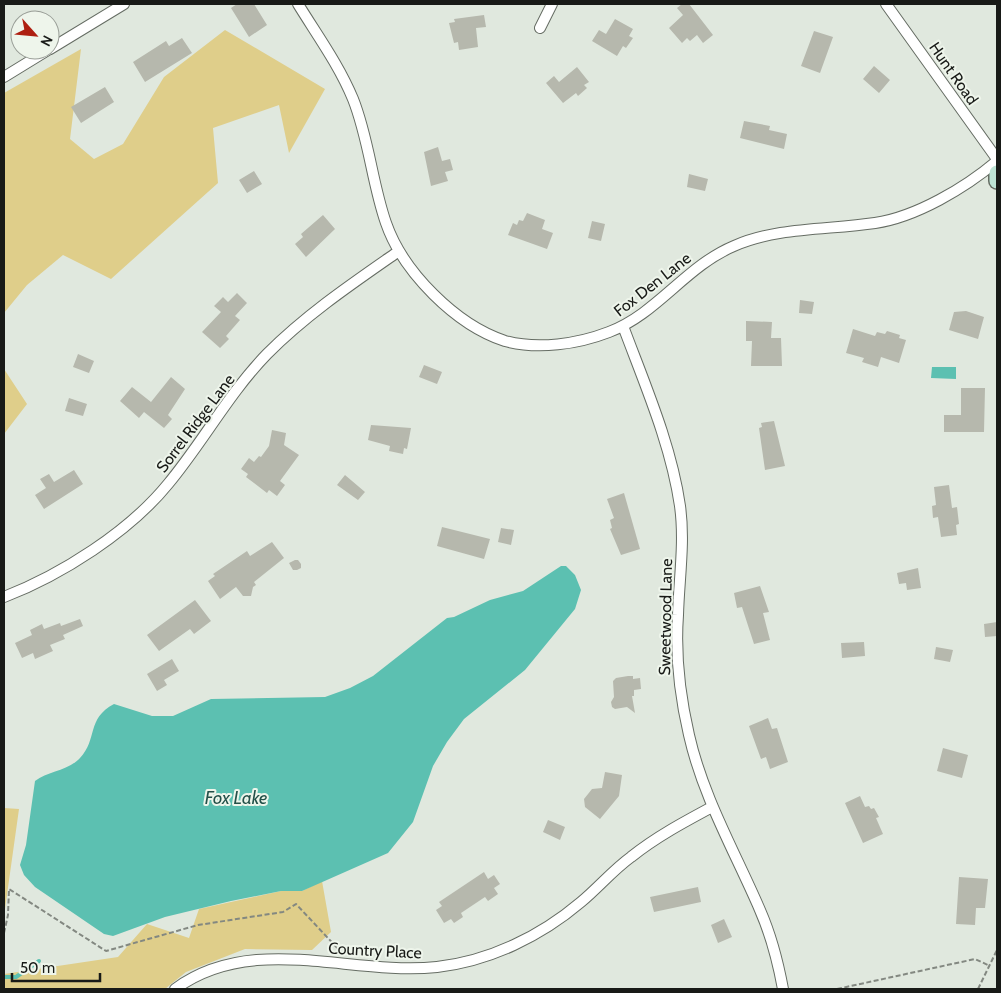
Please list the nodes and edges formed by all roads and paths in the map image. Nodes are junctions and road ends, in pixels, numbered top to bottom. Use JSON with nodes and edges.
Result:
{"nodes":[{"id":1,"x":124,"y":4,"type":"edge"},
{"id":2,"x":298,"y":4,"type":"edge"},
{"id":3,"x":552,"y":4,"type":"edge"},
{"id":4,"x":886,"y":4,"type":"edge"},
{"id":5,"x":540,"y":28,"type":"dead end"},
{"id":6,"x":60,"y":43,"type":"edge"},
{"id":7,"x":32,"y":60,"type":"edge"},
{"id":8,"x":4,"y":77,"type":"edge"},
{"id":9,"x":997,"y":160,"type":"edge"},
{"id":10,"x":997,"y":173,"type":"edge"},
{"id":11,"x":997,"y":182,"type":"edge"},
{"id":12,"x":399,"y":251,"type":"junction"},
{"id":13,"x":623,"y":326,"type":"junction"},
{"id":14,"x":4,"y":597,"type":"edge"},
{"id":15,"x":712,"y":807,"type":"junction"},
{"id":16,"x":4,"y":933,"type":"edge"},
{"id":17,"x":997,"y":950,"type":"edge"},
{"id":18,"x":354,"y":966,"type":"junction"},
{"id":19,"x":990,"y":966,"type":"junction"},
{"id":20,"x":175,"y":989,"type":"edge"},
{"id":21,"x":783,"y":989,"type":"edge"},
{"id":22,"x":836,"y":989,"type":"edge"},
{"id":23,"x":978,"y":989,"type":"edge"}],
"edges":[{"from":1,"to":6,"type":"street"},
{"from":2,"to":12,"type":"street","name":"Fox Den Lane"},
{"from":3,"to":5,"type":"street"},
{"from":4,"to":9,"type":"street","name":"Hunt Road"},
{"from":7,"to":8,"type":"street"},
{"from":9,"to":13,"type":"street","name":"Fox Den Lane"},
{"from":10,"to":11,"type":"main road"},
{"from":12,"to":13,"type":"street","name":"Fox Den Lane"},
{"from":12,"to":14,"type":"street","name":"Sorrel Ridge Lane"},
{"from":13,"to":15,"type":"street","name":"Sweetwood Lane"},
{"from":15,"to":18,"type":"street","name":"Country Place"},
{"from":15,"to":21,"type":"street","name":"Sweetwood Lane"},
{"from":16,"to":18,"type":"path"},
{"from":17,"to":19,"type":"path"},
{"from":18,"to":20,"type":"street","name":"Country Place"},
{"from":19,"to":22,"type":"path"},
{"from":19,"to":23,"type":"path"}]}
